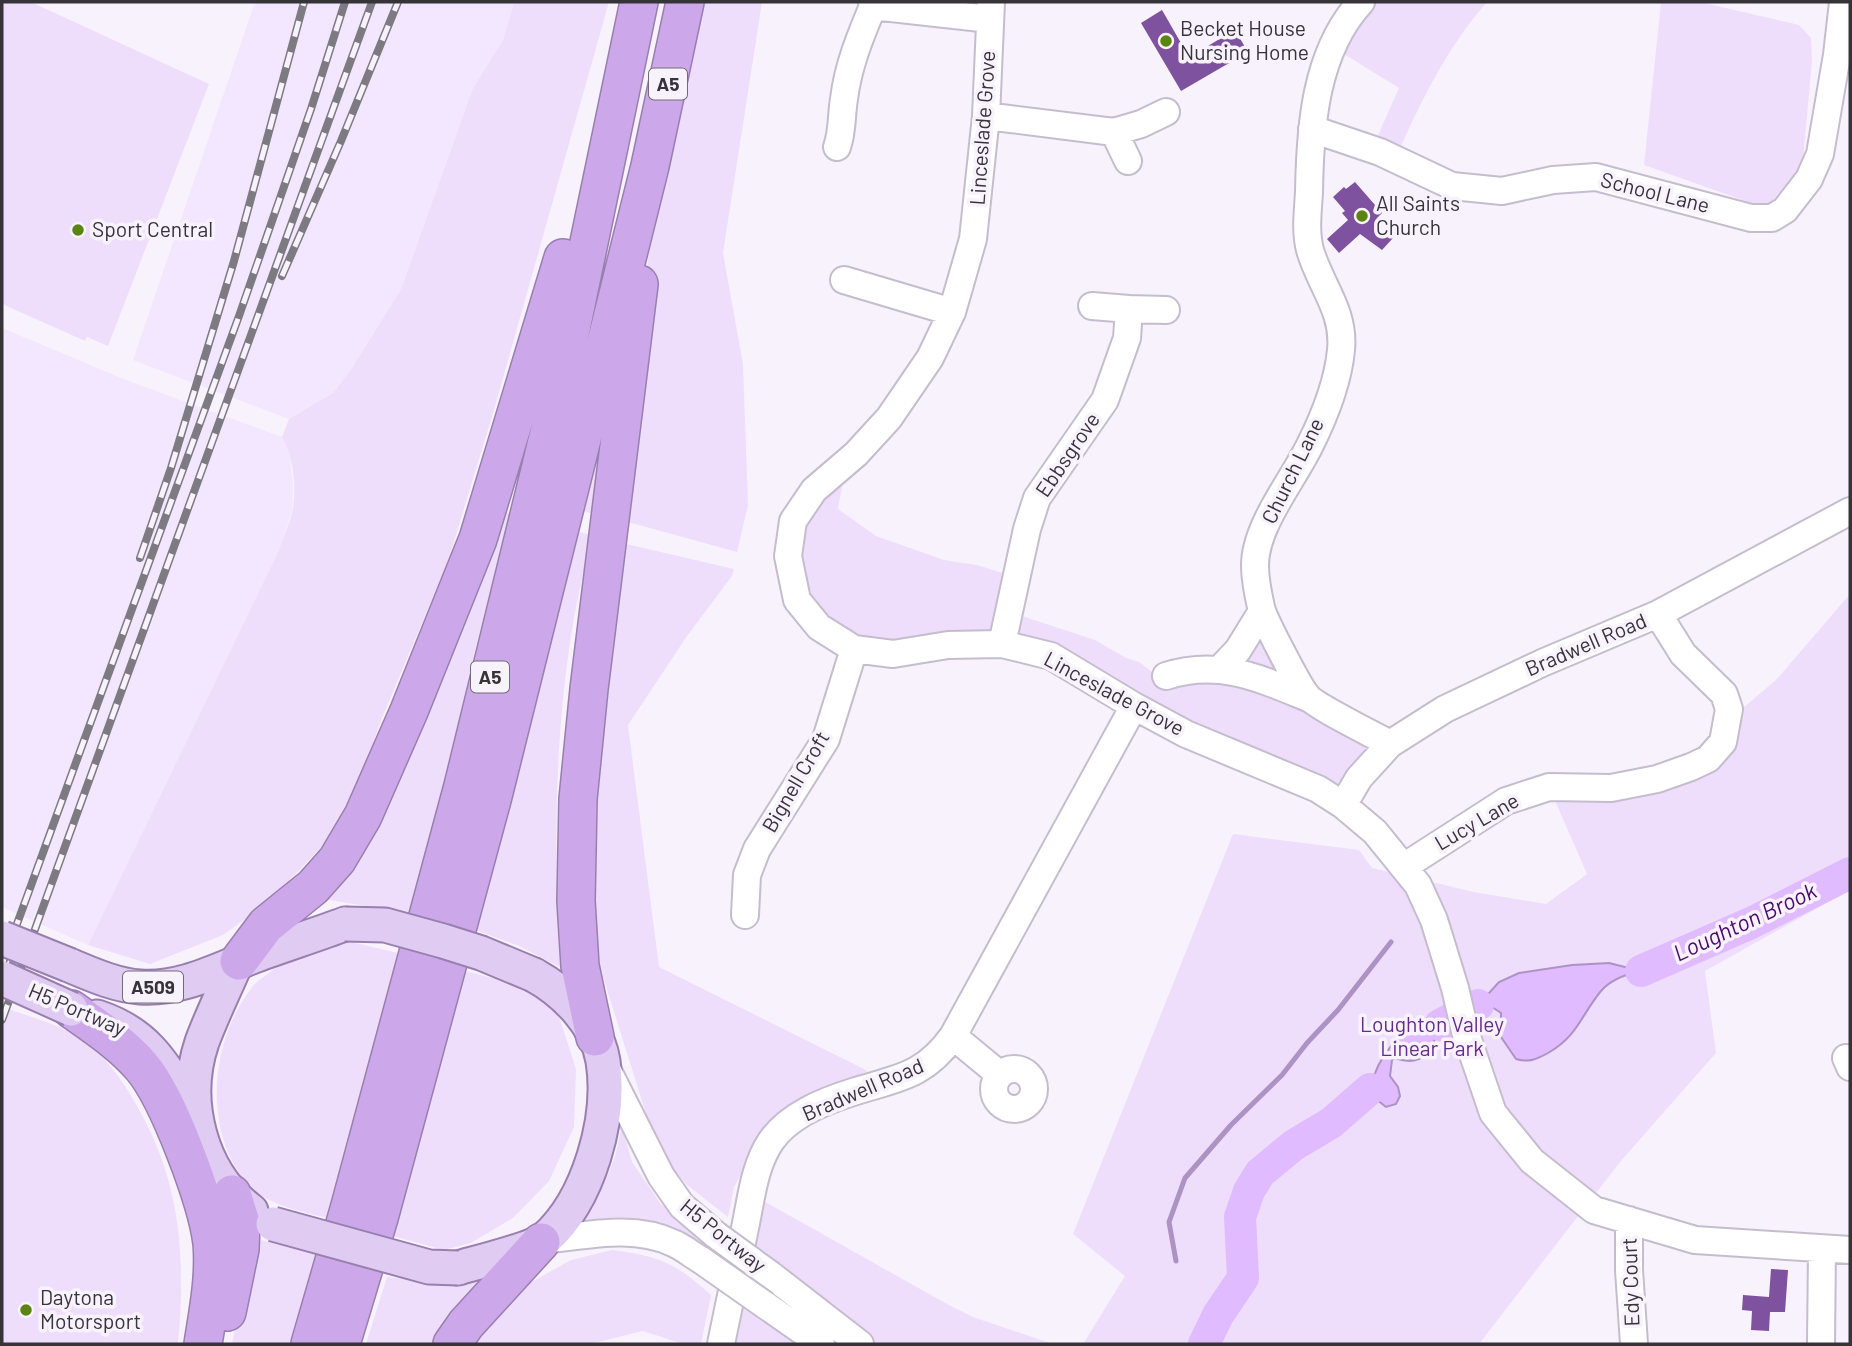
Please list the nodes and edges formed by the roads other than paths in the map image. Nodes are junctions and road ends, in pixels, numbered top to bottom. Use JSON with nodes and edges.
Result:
{"nodes":[{"id":1,"x":637,"y":2,"type":"edge"},
{"id":2,"x":685,"y":2,"type":"edge"},
{"id":3,"x":1362,"y":2,"type":"edge"},
{"id":4,"x":1843,"y":2,"type":"edge"},
{"id":5,"x":873,"y":4,"type":"edge"},
{"id":6,"x":991,"y":10,"type":"edge"},
{"id":7,"x":1166,"y":112,"type":"dead end"},
{"id":8,"x":986,"y":116,"type":"junction"},
{"id":9,"x":1312,"y":129,"type":"junction"},
{"id":10,"x":1114,"y":132,"type":"junction"},
{"id":11,"x":837,"y":147,"type":"dead end"},
{"id":12,"x":1128,"y":161,"type":"dead end"},
{"id":13,"x":650,"y":166,"type":"junction"},
{"id":14,"x":844,"y":280,"type":"dead end"},
{"id":15,"x":1092,"y":306,"type":"dead end"},
{"id":16,"x":1129,"y":309,"type":"junction"},
{"id":17,"x":1166,"y":310,"type":"dead end"},
{"id":18,"x":952,"y":312,"type":"junction"},
{"id":19,"x":1850,"y":511,"type":"edge"},
{"id":20,"x":1262,"y":611,"type":"junction"},
{"id":21,"x":1658,"y":614,"type":"junction"},
{"id":22,"x":1002,"y":644,"type":"junction"},
{"id":23,"x":854,"y":649,"type":"junction"},
{"id":24,"x":1222,"y":668,"type":"junction"},
{"id":25,"x":1166,"y":676,"type":"dead end"},
{"id":26,"x":1308,"y":698,"type":"junction"},
{"id":27,"x":1135,"y":706,"type":"junction"},
{"id":28,"x":1390,"y":744,"type":"junction"},
{"id":29,"x":1343,"y":805,"type":"junction"},
{"id":30,"x":1405,"y":866,"type":"junction"},
{"id":31,"x":745,"y":915,"type":"dead end"},
{"id":32,"x":2,"y":938,"type":"edge"},
{"id":33,"x":238,"y":962,"type":"junction"},
{"id":34,"x":2,"y":978,"type":"edge"},
{"id":35,"x":71,"y":1009,"type":"junction"},
{"id":36,"x":953,"y":1037,"type":"junction"},
{"id":37,"x":599,"y":1049,"type":"junction"},
{"id":38,"x":999,"y":1074,"type":"dead end"},
{"id":39,"x":195,"y":1116,"type":"junction"},
{"id":40,"x":232,"y":1194,"type":"junction"},
{"id":41,"x":1629,"y":1220,"type":"junction"},
{"id":42,"x":542,"y":1241,"type":"junction"},
{"id":43,"x":1822,"y":1249,"type":"junction"},
{"id":44,"x":1850,"y":1250,"type":"edge"},
{"id":45,"x":203,"y":1344,"type":"edge"},
{"id":46,"x":221,"y":1344,"type":"edge"},
{"id":47,"x":310,"y":1344,"type":"edge"},
{"id":48,"x":341,"y":1344,"type":"edge"},
{"id":49,"x":452,"y":1344,"type":"edge"},
{"id":50,"x":721,"y":1344,"type":"edge"},
{"id":51,"x":821,"y":1344,"type":"edge"},
{"id":52,"x":860,"y":1344,"type":"edge"},
{"id":53,"x":1634,"y":1344,"type":"edge"},
{"id":54,"x":1821,"y":1344,"type":"edge"}],
"edges":[{"from":1,"to":33,"type":"highway"},
{"from":1,"to":47,"type":"highway","number":"A5"},
{"from":2,"to":13,"type":"highway","number":"A5"},
{"from":3,"to":9,"type":"street","name":"Church Lane"},
{"from":4,"to":9,"type":"street","name":"School Lane"},
{"from":5,"to":6,"type":"street"},
{"from":5,"to":11,"type":"street"},
{"from":6,"to":8,"type":"street","name":"Linceslade Grove"},
{"from":7,"to":10,"type":"street"},
{"from":8,"to":10,"type":"street"},
{"from":8,"to":18,"type":"street","name":"Linceslade Grove"},
{"from":9,"to":20,"type":"street","name":"Church Lane"},
{"from":10,"to":12,"type":"street"},
{"from":13,"to":37,"type":"highway"},
{"from":13,"to":48,"type":"highway","number":"A5"},
{"from":14,"to":18,"type":"street"},
{"from":15,"to":16,"type":"street"},
{"from":16,"to":17,"type":"street"},
{"from":16,"to":22,"type":"street","name":"Ebbsgrove"},
{"from":18,"to":23,"type":"street","name":"Linceslade Grove"},
{"from":19,"to":21,"type":"street","name":"Bradwell Road"},
{"from":20,"to":24,"type":"street"},
{"from":20,"to":26,"type":"street","name":"Church Lane"},
{"from":21,"to":28,"type":"street","name":"Bradwell Road"},
{"from":21,"to":30,"type":"street","name":"Lucy Lane"},
{"from":22,"to":23,"type":"street","name":"Linceslade Grove"},
{"from":22,"to":27,"type":"street","name":"Linceslade Grove"},
{"from":23,"to":31,"type":"street","name":"Bignell Croft"},
{"from":24,"to":25,"type":"street"},
{"from":24,"to":26,"type":"street"},
{"from":26,"to":28,"type":"street"},
{"from":27,"to":29,"type":"street","name":"Linceslade Grove"},
{"from":27,"to":36,"type":"street","name":"Bradwell Road"},
{"from":28,"to":29,"type":"street","name":"Bradwell Road"},
{"from":29,"to":30,"type":"street","name":"Linceslade Grove"},
{"from":30,"to":41,"type":"street","name":"Linceslade Grove"},
{"from":32,"to":33,"type":"main road","name":"H5 Portway","number":"A509","bridge":true},
{"from":33,"to":37,"type":"main road","name":"H5 Portway","bridge":true},
{"from":33,"to":39,"type":"main road"},
{"from":34,"to":35,"type":"main road","name":"H5 Portway","number":"A509","bridge":true},
{"from":35,"to":39,"type":"main road","name":"H5 Portway","number":"A509"},
{"from":35,"to":45,"type":"highway"},
{"from":36,"to":38,"type":"street"},
{"from":36,"to":50,"type":"street","name":"Bradwell Road"},
{"from":37,"to":42,"type":"main road"},
{"from":37,"to":52,"type":"street","name":"H5 Portway","bridge":true},
{"from":39,"to":40,"type":"main road"},
{"from":40,"to":42,"type":"main road","bridge":true},
{"from":40,"to":46,"type":"highway"},
{"from":41,"to":43,"type":"street","name":"Linceslade Grove"},
{"from":41,"to":53,"type":"street","name":"Edy Court"},
{"from":42,"to":49,"type":"highway"},
{"from":42,"to":51,"type":"street","name":"H5 Portway","bridge":true},
{"from":43,"to":44,"type":"street","name":"Linceslade Grove"},
{"from":43,"to":54,"type":"street"}]}
